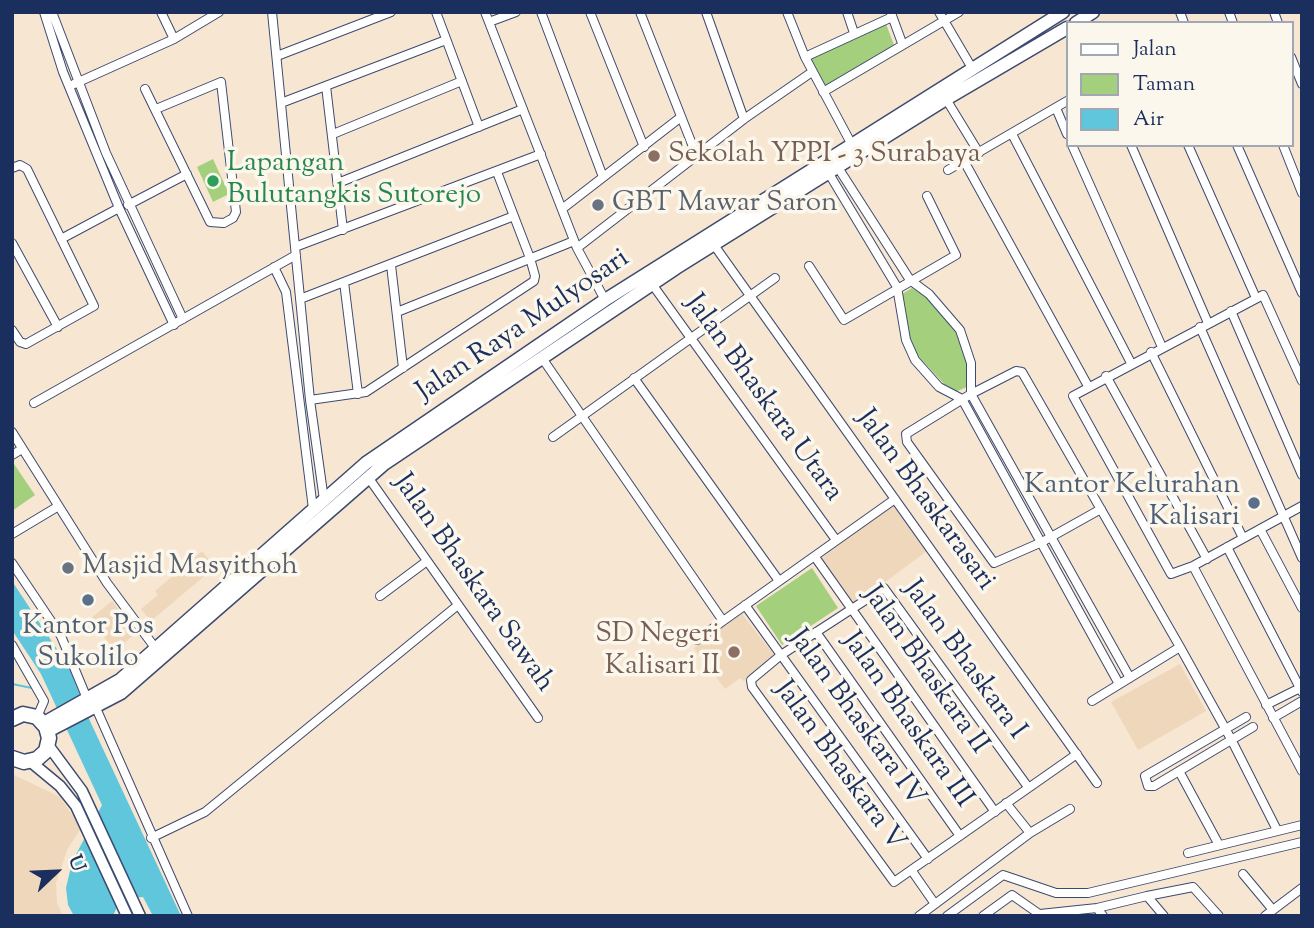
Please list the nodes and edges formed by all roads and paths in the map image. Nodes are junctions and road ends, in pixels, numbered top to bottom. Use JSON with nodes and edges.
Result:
{"nodes":[{"id":1,"x":44,"y":12,"type":"edge"},
{"id":2,"x":52,"y":12,"type":"edge"},
{"id":3,"x":161,"y":12,"type":"edge"},
{"id":4,"x":219,"y":12,"type":"edge"},
{"id":5,"x":272,"y":12,"type":"edge"},
{"id":6,"x":391,"y":12,"type":"edge"},
{"id":7,"x":436,"y":12,"type":"edge"},
{"id":8,"x":485,"y":12,"type":"edge"},
{"id":9,"x":516,"y":12,"type":"edge"},
{"id":10,"x":541,"y":12,"type":"edge"},
{"id":11,"x":590,"y":12,"type":"edge"},
{"id":12,"x":640,"y":12,"type":"edge"},
{"id":13,"x":706,"y":12,"type":"edge"},
{"id":14,"x":787,"y":12,"type":"edge"},
{"id":15,"x":847,"y":12,"type":"edge"},
{"id":16,"x":959,"y":12,"type":"edge"},
{"id":17,"x":1063,"y":12,"type":"edge"},
{"id":18,"x":891,"y":14,"type":"edge"},
{"id":19,"x":941,"y":17,"type":"edge"},
{"id":20,"x":489,"y":22,"type":"junction"},
{"id":21,"x":1066,"y":29,"type":"edge"},
{"id":22,"x":854,"y":33,"type":"junction"},
{"id":23,"x":174,"y":39,"type":"junction"},
{"id":24,"x":446,"y":40,"type":"junction"},
{"id":25,"x":902,"y":44,"type":"junction"},
{"id":26,"x":277,"y":56,"type":"junction"},
{"id":27,"x":805,"y":57,"type":"junction"},
{"id":28,"x":1293,"y":62,"type":"edge"},
{"id":29,"x":972,"y":68,"type":"junction"},
{"id":30,"x":812,"y":72,"type":"junction"},
{"id":31,"x":462,"y":81,"type":"junction"},
{"id":32,"x":961,"y":83,"type":"junction"},
{"id":33,"x":73,"y":84,"type":"junction"},
{"id":34,"x":1302,"y":84,"type":"edge"},
{"id":35,"x":326,"y":86,"type":"junction"},
{"id":36,"x":145,"y":89,"type":"dead end"},
{"id":37,"x":823,"y":92,"type":"junction"},
{"id":38,"x":946,"y":99,"type":"junction"},
{"id":39,"x":1066,"y":102,"type":"edge"},
{"id":40,"x":281,"y":103,"type":"junction"},
{"id":41,"x":1056,"y":108,"type":"junction"},
{"id":42,"x":523,"y":109,"type":"junction"},
{"id":43,"x":156,"y":110,"type":"junction"},
{"id":44,"x":681,"y":117,"type":"junction"},
{"id":45,"x":744,"y":119,"type":"junction"},
{"id":46,"x":480,"y":127,"type":"junction"},
{"id":47,"x":1066,"y":132,"type":"edge"},
{"id":48,"x":333,"y":134,"type":"junction"},
{"id":49,"x":1012,"y":134,"type":"junction"},
{"id":50,"x":852,"y":145,"type":"junction"},
{"id":51,"x":644,"y":146,"type":"junction"},
{"id":52,"x":1073,"y":147,"type":"edge"},
{"id":53,"x":1132,"y":147,"type":"edge"},
{"id":54,"x":1189,"y":147,"type":"edge"},
{"id":55,"x":1238,"y":147,"type":"edge"},
{"id":56,"x":1284,"y":147,"type":"edge"},
{"id":57,"x":979,"y":153,"type":"junction"},
{"id":58,"x":541,"y":154,"type":"junction"},
{"id":59,"x":697,"y":157,"type":"junction"},
{"id":60,"x":964,"y":162,"type":"junction"},
{"id":61,"x":16,"y":167,"type":"edge"},
{"id":62,"x":832,"y":169,"type":"junction"},
{"id":63,"x":948,"y":170,"type":"dead end"},
{"id":64,"x":497,"y":172,"type":"junction"},
{"id":65,"x":187,"y":174,"type":"junction"},
{"id":66,"x":603,"y":177,"type":"junction"},
{"id":67,"x":338,"y":183,"type":"junction"},
{"id":68,"x":1302,"y":193,"type":"edge"},
{"id":69,"x":927,"y":196,"type":"dead end"},
{"id":70,"x":128,"y":205,"type":"junction"},
{"id":71,"x":119,"y":208,"type":"junction"},
{"id":72,"x":562,"y":209,"type":"junction"},
{"id":73,"x":514,"y":216,"type":"junction"},
{"id":74,"x":343,"y":230,"type":"junction"},
{"id":75,"x":882,"y":236,"type":"junction"},
{"id":76,"x":61,"y":239,"type":"junction"},
{"id":77,"x":872,"y":242,"type":"junction"},
{"id":78,"x":12,"y":243,"type":"edge"},
{"id":79,"x":575,"y":245,"type":"junction"},
{"id":80,"x":714,"y":245,"type":"junction"},
{"id":81,"x":296,"y":251,"type":"junction"},
{"id":82,"x":530,"y":258,"type":"junction"},
{"id":83,"x":673,"y":264,"type":"junction"},
{"id":84,"x":391,"y":265,"type":"junction"},
{"id":85,"x":809,"y":266,"type":"dead end"},
{"id":86,"x":274,"y":267,"type":"junction"},
{"id":87,"x":775,"y":278,"type":"dead end"},
{"id":88,"x":910,"y":281,"type":"junction"},
{"id":89,"x":344,"y":282,"type":"junction"},
{"id":90,"x":652,"y":284,"type":"junction"},
{"id":91,"x":897,"y":287,"type":"junction"},
{"id":92,"x":1302,"y":293,"type":"edge"},
{"id":93,"x":750,"y":296,"type":"junction"},
{"id":94,"x":1256,"y":298,"type":"junction"},
{"id":95,"x":300,"y":299,"type":"junction"},
{"id":96,"x":605,"y":300,"type":"junction"},
{"id":97,"x":1231,"y":311,"type":"junction"},
{"id":98,"x":397,"y":312,"type":"junction"},
{"id":99,"x":183,"y":319,"type":"junction"},
{"id":100,"x":174,"y":325,"type":"junction"},
{"id":101,"x":1204,"y":325,"type":"junction"},
{"id":102,"x":58,"y":327,"type":"junction"},
{"id":103,"x":12,"y":330,"type":"edge"},
{"id":104,"x":690,"y":339,"type":"junction"},
{"id":105,"x":1162,"y":347,"type":"junction"},
{"id":106,"x":1151,"y":352,"type":"junction"},
{"id":107,"x":542,"y":358,"type":"junction"},
{"id":108,"x":1131,"y":363,"type":"junction"},
{"id":109,"x":404,"y":368,"type":"junction"},
{"id":110,"x":507,"y":374,"type":"junction"},
{"id":111,"x":1106,"y":376,"type":"junction"},
{"id":112,"x":634,"y":379,"type":"junction"},
{"id":113,"x":1302,"y":381,"type":"edge"},
{"id":114,"x":492,"y":384,"type":"junction"},
{"id":115,"x":1088,"y":386,"type":"junction"},
{"id":116,"x":358,"y":394,"type":"junction"},
{"id":117,"x":971,"y":394,"type":"junction"},
{"id":118,"x":962,"y":399,"type":"junction"},
{"id":119,"x":310,"y":400,"type":"junction"},
{"id":120,"x":34,"y":402,"type":"dead end"},
{"id":121,"x":580,"y":417,"type":"junction"},
{"id":122,"x":12,"y":432,"type":"edge"},
{"id":123,"x":552,"y":437,"type":"dead end"},
{"id":124,"x":22,"y":449,"type":"junction"},
{"id":125,"x":12,"y":455,"type":"edge"},
{"id":126,"x":1302,"y":475,"type":"edge"},
{"id":127,"x":368,"y":477,"type":"junction"},
{"id":128,"x":324,"y":499,"type":"junction"},
{"id":129,"x":895,"y":499,"type":"junction"},
{"id":130,"x":57,"y":506,"type":"junction"},
{"id":131,"x":1302,"y":506,"type":"edge"},
{"id":132,"x":313,"y":509,"type":"junction"},
{"id":133,"x":1101,"y":509,"type":"junction"},
{"id":134,"x":1284,"y":516,"type":"junction"},
{"id":135,"x":1260,"y":529,"type":"junction"},
{"id":136,"x":12,"y":534,"type":"edge"},
{"id":137,"x":1052,"y":536,"type":"junction"},
{"id":138,"x":1243,"y":538,"type":"junction"},
{"id":139,"x":836,"y":540,"type":"junction"},
{"id":140,"x":1042,"y":542,"type":"junction"},
{"id":141,"x":1227,"y":547,"type":"junction"},
{"id":142,"x":275,"y":548,"type":"junction"},
{"id":143,"x":815,"y":557,"type":"junction"},
{"id":144,"x":1302,"y":558,"type":"edge"},
{"id":145,"x":1207,"y":559,"type":"junction"},
{"id":146,"x":427,"y":561,"type":"junction"},
{"id":147,"x":12,"y":563,"type":"edge"},
{"id":148,"x":1194,"y":566,"type":"junction"},
{"id":149,"x":779,"y":581,"type":"junction"},
{"id":150,"x":380,"y":596,"type":"dead end"},
{"id":151,"x":458,"y":605,"type":"junction"},
{"id":152,"x":745,"y":605,"type":"junction"},
{"id":153,"x":852,"y":608,"type":"junction"},
{"id":154,"x":1302,"y":608,"type":"edge"},
{"id":155,"x":723,"y":621,"type":"junction"},
{"id":156,"x":816,"y":632,"type":"junction"},
{"id":157,"x":697,"y":640,"type":"dead end"},
{"id":158,"x":12,"y":645,"type":"edge"},
{"id":159,"x":1180,"y":647,"type":"junction"},
{"id":160,"x":156,"y":649,"type":"junction"},
{"id":161,"x":781,"y":655,"type":"junction"},
{"id":162,"x":1130,"y":678,"type":"junction"},
{"id":163,"x":752,"y":679,"type":"joint"},
{"id":164,"x":1119,"y":684,"type":"junction"},
{"id":165,"x":1301,"y":689,"type":"edge"},
{"id":166,"x":1091,"y":701,"type":"dead end"},
{"id":167,"x":1302,"y":701,"type":"edge"},
{"id":168,"x":1266,"y":705,"type":"junction"},
{"id":169,"x":90,"y":706,"type":"junction"},
{"id":170,"x":1246,"y":717,"type":"dead end"},
{"id":171,"x":538,"y":718,"type":"dead end"},
{"id":172,"x":1273,"y":718,"type":"junction"},
{"id":173,"x":38,"y":722,"type":"edge"},
{"id":174,"x":1253,"y":727,"type":"dead end"},
{"id":175,"x":1224,"y":728,"type":"junction"},
{"id":176,"x":1231,"y":739,"type":"junction"},
{"id":177,"x":1077,"y":754,"type":"junction"},
{"id":178,"x":12,"y":758,"type":"edge"},
{"id":179,"x":31,"y":762,"type":"junction"},
{"id":180,"x":1300,"y":766,"type":"edge"},
{"id":181,"x":1179,"y":771,"type":"junction"},
{"id":182,"x":1097,"y":783,"type":"dead end"},
{"id":183,"x":1028,"y":787,"type":"junction"},
{"id":184,"x":1006,"y":803,"type":"junction"},
{"id":185,"x":1070,"y":809,"type":"dead end"},
{"id":186,"x":995,"y":812,"type":"junction"},
{"id":187,"x":88,"y":817,"type":"junction"},
{"id":188,"x":1301,"y":824,"type":"edge"},
{"id":189,"x":1277,"y":830,"type":"junction"},
{"id":190,"x":1030,"y":834,"type":"junction"},
{"id":191,"x":960,"y":836,"type":"junction"},
{"id":192,"x":151,"y":838,"type":"junction"},
{"id":193,"x":1302,"y":842,"type":"edge"},
{"id":194,"x":1219,"y":845,"type":"junction"},
{"id":195,"x":1188,"y":853,"type":"dead end"},
{"id":196,"x":928,"y":859,"type":"junction"},
{"id":197,"x":912,"y":871,"type":"junction"},
{"id":198,"x":1243,"y":874,"type":"dead end"},
{"id":199,"x":1302,"y":888,"type":"edge"},
{"id":200,"x":1147,"y":896,"type":"junction"},
{"id":201,"x":935,"y":904,"type":"junction"},
{"id":202,"x":127,"y":907,"type":"edge"},
{"id":203,"x":1100,"y":912,"type":"edge"},
{"id":204,"x":1269,"y":913,"type":"edge"},
{"id":205,"x":1041,"y":915,"type":"edge"},
{"id":206,"x":140,"y":916,"type":"edge"},
{"id":207,"x":188,"y":916,"type":"edge"},
{"id":208,"x":919,"y":916,"type":"edge"},
{"id":209,"x":947,"y":916,"type":"edge"},
{"id":210,"x":983,"y":916,"type":"edge"},
{"id":211,"x":1164,"y":916,"type":"edge"},
{"id":212,"x":1219,"y":916,"type":"edge"}],
"edges":[{"from":1,"to":33,"type":"street"},
{"from":2,"to":33,"type":"street"},
{"from":3,"to":23,"type":"street"},
{"from":4,"to":23,"type":"street"},
{"from":5,"to":26,"type":"street"},
{"from":6,"to":26,"type":"street"},
{"from":7,"to":24,"type":"street"},
{"from":8,"to":20,"type":"street"},
{"from":9,"to":20,"type":"street"},
{"from":10,"to":66,"type":"street"},
{"from":11,"to":51,"type":"street"},
{"from":12,"to":44,"type":"street"},
{"from":13,"to":45,"type":"street"},
{"from":14,"to":27,"type":"street"},
{"from":15,"to":22,"type":"street"},
{"from":16,"to":19,"type":"street"},
{"from":17,"to":29,"type":"main road","name":"Jalan Raya Mulyosari"},
{"from":18,"to":22,"type":"street"},
{"from":18,"to":25,"type":"street"},
{"from":19,"to":25,"type":"street"},
{"from":19,"to":29,"type":"street"},
{"from":20,"to":42,"type":"street"},
{"from":21,"to":32,"type":"main road","name":"Jalan Raya Mulyosari"},
{"from":22,"to":27,"type":"street"},
{"from":23,"to":33,"type":"street"},
{"from":24,"to":31,"type":"street"},
{"from":24,"to":35,"type":"street"},
{"from":25,"to":37,"type":"street"},
{"from":26,"to":40,"type":"street"},
{"from":27,"to":30,"type":"street"},
{"from":28,"to":34,"type":"street"},
{"from":29,"to":32,"type":"main road","name":"Jalan Raya Mulyosari"},
{"from":30,"to":37,"type":"street"},
{"from":30,"to":45,"type":"street"},
{"from":31,"to":46,"type":"street"},
{"from":31,"to":48,"type":"street"},
{"from":32,"to":38,"type":"main road","name":"Jalan Raya Mulyosari"},
{"from":32,"to":50,"type":"main road","name":"Jalan Raya Mulyosari"},
{"from":33,"to":70,"type":"street"},
{"from":33,"to":71,"type":"street"},
{"from":35,"to":40,"type":"street"},
{"from":35,"to":48,"type":"street"},
{"from":36,"to":43,"type":"street"},
{"from":37,"to":50,"type":"street"},
{"from":38,"to":57,"type":"street"},
{"from":38,"to":62,"type":"main road","name":"Jalan Raya Mulyosari"},
{"from":39,"to":41,"type":"street"},
{"from":40,"to":81,"type":"street"},
{"from":41,"to":47,"type":"street"},
{"from":41,"to":49,"type":"street"},
{"from":42,"to":46,"type":"street"},
{"from":42,"to":58,"type":"street"},
{"from":43,"to":65,"type":"street"},
{"from":43,"to":65,"type":"street"},
{"from":44,"to":51,"type":"street"},
{"from":44,"to":59,"type":"street"},
{"from":45,"to":59,"type":"street"},
{"from":46,"to":67,"type":"street"},
{"from":48,"to":67,"type":"street"},
{"from":49,"to":57,"type":"street"},
{"from":49,"to":108,"type":"street"},
{"from":50,"to":83,"type":"main road","name":"Jalan Raya Mulyosari"},
{"from":51,"to":66,"type":"street"},
{"from":52,"to":105,"type":"street"},
{"from":53,"to":101,"type":"street"},
{"from":54,"to":94,"type":"street"},
{"from":55,"to":92,"type":"street"},
{"from":56,"to":68,"type":"street"},
{"from":57,"to":60,"type":"street"},
{"from":58,"to":64,"type":"street"},
{"from":58,"to":72,"type":"street"},
{"from":59,"to":79,"type":"street"},
{"from":60,"to":63,"type":"street"},
{"from":60,"to":115,"type":"street"},
{"from":61,"to":76,"type":"street"},
{"from":62,"to":75,"type":"street"},
{"from":62,"to":77,"type":"street"},
{"from":62,"to":80,"type":"main road","name":"Jalan Raya Mulyosari"},
{"from":64,"to":73,"type":"street"},
{"from":64,"to":74,"type":"street"},
{"from":65,"to":70,"type":"street"},
{"from":66,"to":72,"type":"street"},
{"from":67,"to":74,"type":"street"},
{"from":69,"to":88,"type":"street"},
{"from":70,"to":99,"type":"street"},
{"from":71,"to":76,"type":"street"},
{"from":71,"to":100,"type":"street"},
{"from":72,"to":79,"type":"street"},
{"from":73,"to":82,"type":"street"},
{"from":73,"to":84,"type":"street"},
{"from":74,"to":81,"type":"street"},
{"from":75,"to":77,"type":"street"},
{"from":75,"to":88,"type":"street"},
{"from":76,"to":102,"type":"street"},
{"from":77,"to":91,"type":"street"},
{"from":78,"to":102,"type":"street"},
{"from":79,"to":82,"type":"street"},
{"from":79,"to":96,"type":"street"},
{"from":80,"to":83,"type":"main road","name":"Jalan Raya Mulyosari"},
{"from":80,"to":93,"type":"street","name":"Jalan Bhaskarasari"},
{"from":81,"to":86,"type":"street"},
{"from":81,"to":95,"type":"street"},
{"from":82,"to":98,"type":"street"},
{"from":82,"to":109,"type":"street"},
{"from":83,"to":90,"type":"main road","name":"Jalan Raya Mulyosari"},
{"from":83,"to":96,"type":"main road","name":"Jalan Raya Mulyosari"},
{"from":84,"to":89,"type":"street"},
{"from":84,"to":98,"type":"street"},
{"from":85,"to":91,"type":"street"},
{"from":86,"to":99,"type":"street"},
{"from":86,"to":132,"type":"street"},
{"from":87,"to":93,"type":"street"},
{"from":88,"to":91,"type":"street"},
{"from":88,"to":117,"type":"street"},
{"from":89,"to":95,"type":"street"},
{"from":89,"to":116,"type":"street"},
{"from":90,"to":104,"type":"street","name":"Jalan Bhaskara Utara"},
{"from":90,"to":107,"type":"main road","name":"Jalan Raya Mulyosari"},
{"from":91,"to":118,"type":"street"},
{"from":93,"to":104,"type":"street"},
{"from":93,"to":129,"type":"street","name":"Jalan Bhaskarasari"},
{"from":94,"to":97,"type":"street"},
{"from":94,"to":113,"type":"street"},
{"from":95,"to":119,"type":"street"},
{"from":96,"to":110,"type":"main road","name":"Jalan Raya Mulyosari"},
{"from":97,"to":101,"type":"street"},
{"from":97,"to":126,"type":"street"},
{"from":98,"to":109,"type":"street"},
{"from":99,"to":100,"type":"street"},
{"from":100,"to":120,"type":"street"},
{"from":101,"to":105,"type":"street"},
{"from":101,"to":134,"type":"street"},
{"from":102,"to":103,"type":"street"},
{"from":104,"to":112,"type":"street"},
{"from":104,"to":139,"type":"street","name":"Jalan Bhaskara Utara"},
{"from":105,"to":106,"type":"street"},
{"from":106,"to":108,"type":"street"},
{"from":106,"to":138,"type":"street"},
{"from":107,"to":110,"type":"main road","name":"Jalan Raya Mulyosari"},
{"from":107,"to":121,"type":"street"},
{"from":108,"to":111,"type":"street"},
{"from":109,"to":116,"type":"street"},
{"from":110,"to":114,"type":"main road","name":"Jalan Raya Mulyosari"},
{"from":111,"to":115,"type":"street"},
{"from":111,"to":145,"type":"street"},
{"from":112,"to":121,"type":"street"},
{"from":112,"to":149,"type":"street"},
{"from":114,"to":127,"type":"main road","name":"Jalan Raya Mulyosari"},
{"from":114,"to":128,"type":"main road","name":"Jalan Raya Mulyosari"},
{"from":115,"to":148,"type":"street"},
{"from":116,"to":119,"type":"street"},
{"from":117,"to":118,"type":"street"},
{"from":117,"to":133,"type":"street"},
{"from":117,"to":137,"type":"street"},
{"from":118,"to":140,"type":"street"},
{"from":118,"to":140,"type":"street"},
{"from":119,"to":128,"type":"street"},
{"from":121,"to":123,"type":"street"},
{"from":121,"to":155,"type":"street"},
{"from":122,"to":124,"type":"street"},
{"from":124,"to":125,"type":"street"},
{"from":124,"to":130,"type":"street"},
{"from":127,"to":142,"type":"main road","name":"Jalan Raya Mulyosari"},
{"from":127,"to":146,"type":"street","name":"Jalan Bhaskara Sawah"},
{"from":128,"to":132,"type":"main road","name":"Jalan Raya Mulyosari"},
{"from":129,"to":139,"type":"street"},
{"from":129,"to":177,"type":"street","name":"Jalan Bhaskarasari"},
{"from":130,"to":136,"type":"street"},
{"from":130,"to":160,"type":"street"},
{"from":131,"to":134,"type":"street"},
{"from":132,"to":142,"type":"main road","name":"Jalan Raya Mulyosari"},
{"from":133,"to":137,"type":"street"},
{"from":133,"to":159,"type":"street"},
{"from":134,"to":135,"type":"street"},
{"from":134,"to":144,"type":"street"},
{"from":135,"to":138,"type":"street"},
{"from":135,"to":154,"type":"street"},
{"from":137,"to":140,"type":"street"},
{"from":137,"to":162,"type":"street"},
{"from":138,"to":141,"type":"street"},
{"from":139,"to":143,"type":"street"},
{"from":140,"to":164,"type":"street"},
{"from":141,"to":145,"type":"street"},
{"from":141,"to":165,"type":"street"},
{"from":142,"to":160,"type":"main road","name":"Jalan Raya Mulyosari"},
{"from":142,"to":169,"type":"main road","name":"Jalan Raya Mulyosari"},
{"from":143,"to":149,"type":"street"},
{"from":143,"to":153,"type":"street","name":"Jalan Bhaskara II"},
{"from":145,"to":148,"type":"street"},
{"from":146,"to":150,"type":"street"},
{"from":146,"to":151,"type":"street","name":"Jalan Bhaskara Sawah"},
{"from":147,"to":169,"type":"street"},
{"from":148,"to":168,"type":"street"},
{"from":149,"to":152,"type":"street"},
{"from":151,"to":171,"type":"street","name":"Jalan Bhaskara Sawah"},
{"from":151,"to":192,"type":"street"},
{"from":152,"to":155,"type":"street"},
{"from":152,"to":161,"type":"street","name":"Jalan Bhaskara IV"},
{"from":153,"to":156,"type":"street","name":"Jalan Bhaskara I"},
{"from":153,"to":183,"type":"street","name":"Jalan Bhaskara I"},
{"from":153,"to":186,"type":"street","name":"Jalan Bhaskara II"},
{"from":155,"to":157,"type":"street"},
{"from":156,"to":161,"type":"street","name":"Jalan Bhaskara I"},
{"from":156,"to":191,"type":"street","name":"Jalan Bhaskara III"},
{"from":158,"to":173,"type":"street"},
{"from":159,"to":162,"type":"street"},
{"from":159,"to":175,"type":"street"},
{"from":160,"to":169,"type":"main road","name":"Jalan Raya Mulyosari"},
{"from":161,"to":163,"type":"street","name":"Jalan Bhaskara I"},
{"from":161,"to":196,"type":"street","name":"Jalan Bhaskara IV"},
{"from":162,"to":164,"type":"street"},
{"from":163,"to":197,"type":"street","name":"Jalan Bhaskara V"},
{"from":164,"to":166,"type":"street"},
{"from":165,"to":168,"type":"street"},
{"from":167,"to":172,"type":"street"},
{"from":168,"to":172,"type":"street"},
{"from":169,"to":173,"type":"main road","name":"Jalan Raya Mulyosari"},
{"from":169,"to":192,"type":"street"},
{"from":170,"to":175,"type":"street"},
{"from":172,"to":180,"type":"street"},
{"from":173,"to":179,"type":"main road"},
{"from":173,"to":187,"type":"street"},
{"from":174,"to":176,"type":"street"},
{"from":175,"to":176,"type":"street"},
{"from":175,"to":181,"type":"street"},
{"from":176,"to":181,"type":"street"},
{"from":176,"to":189,"type":"street"},
{"from":177,"to":182,"type":"street","name":"Jalan Bhaskarasari"},
{"from":177,"to":183,"type":"street"},
{"from":178,"to":179,"type":"main road"},
{"from":179,"to":187,"type":"street"},
{"from":181,"to":194,"type":"street"},
{"from":183,"to":184,"type":"street"},
{"from":184,"to":186,"type":"street"},
{"from":184,"to":190,"type":"street"},
{"from":185,"to":190,"type":"street"},
{"from":186,"to":191,"type":"street"},
{"from":187,"to":202,"type":"street"},
{"from":188,"to":189,"type":"street"},
{"from":189,"to":194,"type":"street"},
{"from":190,"to":201,"type":"street"},
{"from":191,"to":196,"type":"street"},
{"from":192,"to":207,"type":"street"},
{"from":193,"to":209,"type":"street"},
{"from":194,"to":195,"type":"street"},
{"from":196,"to":197,"type":"street"},
{"from":197,"to":201,"type":"street"},
{"from":198,"to":204,"type":"street"},
{"from":199,"to":204,"type":"street"},
{"from":200,"to":203,"type":"street"},
{"from":200,"to":211,"type":"street"},
{"from":200,"to":212,"type":"street"},
{"from":201,"to":208,"type":"street"},
{"from":202,"to":206,"type":"street"},
{"from":203,"to":205,"type":"street"},
{"from":205,"to":210,"type":"street"}]}
